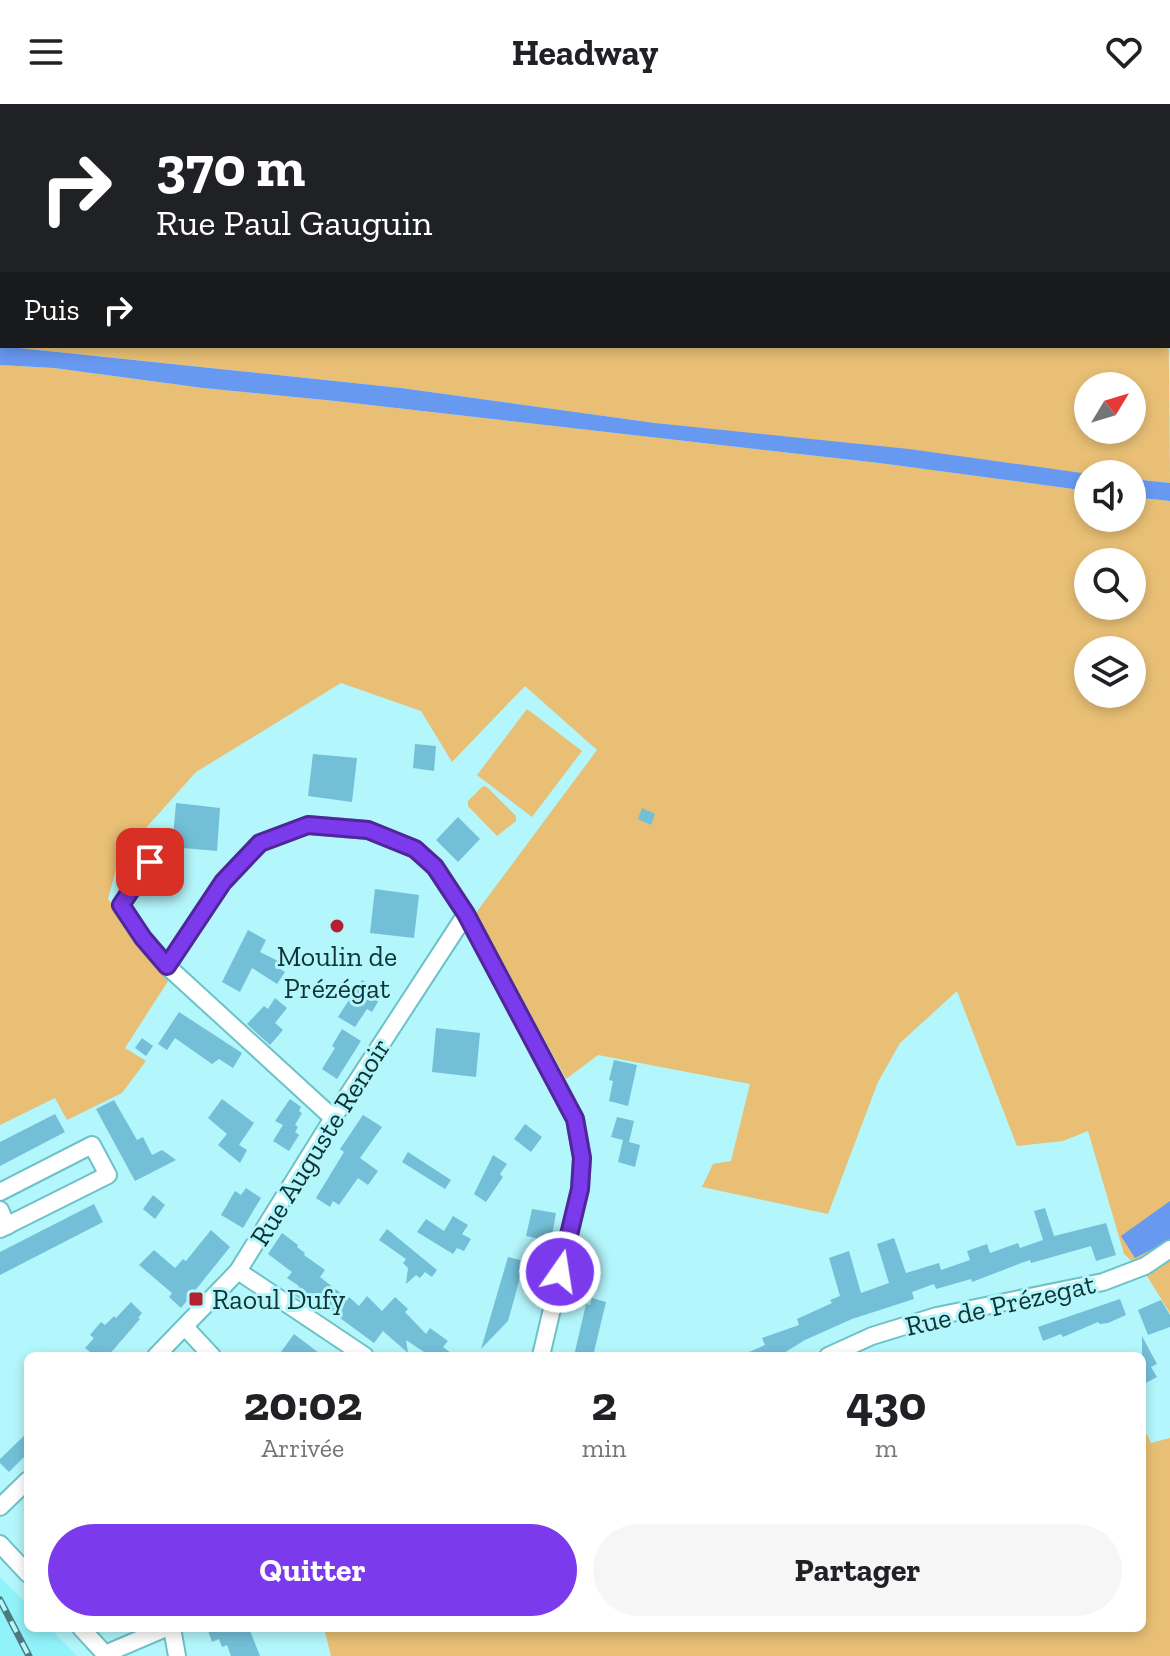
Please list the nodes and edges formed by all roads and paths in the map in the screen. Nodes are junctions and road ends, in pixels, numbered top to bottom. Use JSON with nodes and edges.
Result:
{"nodes":[{"id":1,"x":150,"y":862,"type":"dead end"},
{"id":2,"x":466,"y":914,"type":"junction"},
{"id":3,"x":167,"y":966,"type":"junction"},
{"id":4,"x":333,"y":1118,"type":"junction"},
{"id":5,"x":0,"y":1192,"type":"edge"},
{"id":6,"x":2,"y":1222,"type":"edge"},
{"id":7,"x":1170,"y":1249,"type":"edge"},
{"id":8,"x":238,"y":1271,"type":"junction"},
{"id":9,"x":185,"y":1327,"type":"junction"},
{"id":10,"x":160,"y":1352,"type":"edge"},
{"id":11,"x":208,"y":1352,"type":"edge"},
{"id":12,"x":359,"y":1352,"type":"edge"},
{"id":13,"x":542,"y":1352,"type":"edge"},
{"id":14,"x":837,"y":1352,"type":"edge"},
{"id":15,"x":24,"y":1484,"type":"edge"},
{"id":16,"x":0,"y":1507,"type":"edge"},
{"id":17,"x":0,"y":1544,"type":"edge"},
{"id":18,"x":24,"y":1570,"type":"edge"},
{"id":19,"x":85,"y":1632,"type":"edge"},
{"id":20,"x":159,"y":1632,"type":"edge"},
{"id":21,"x":170,"y":1632,"type":"edge"},
{"id":22,"x":177,"y":1656,"type":"edge"}],
"edges":[{"from":1,"to":3,"type":"street"},
{"from":2,"to":3,"type":"street"},
{"from":2,"to":4,"type":"street","name":"Rue Auguste Renoir"},
{"from":2,"to":13,"type":"street"},
{"from":3,"to":4,"type":"street"},
{"from":4,"to":8,"type":"street","name":"Rue Auguste Renoir"},
{"from":5,"to":6,"type":"street"},
{"from":7,"to":14,"type":"street","name":"Rue de Prézegat"},
{"from":8,"to":9,"type":"street","name":"Rue Auguste Renoir"},
{"from":8,"to":12,"type":"street"},
{"from":9,"to":10,"type":"street","name":"Rue Auguste Renoir"},
{"from":9,"to":11,"type":"street"},
{"from":15,"to":16,"type":"street"},
{"from":17,"to":18,"type":"street"},
{"from":19,"to":20,"type":"street"},
{"from":21,"to":22,"type":"street"}]}
